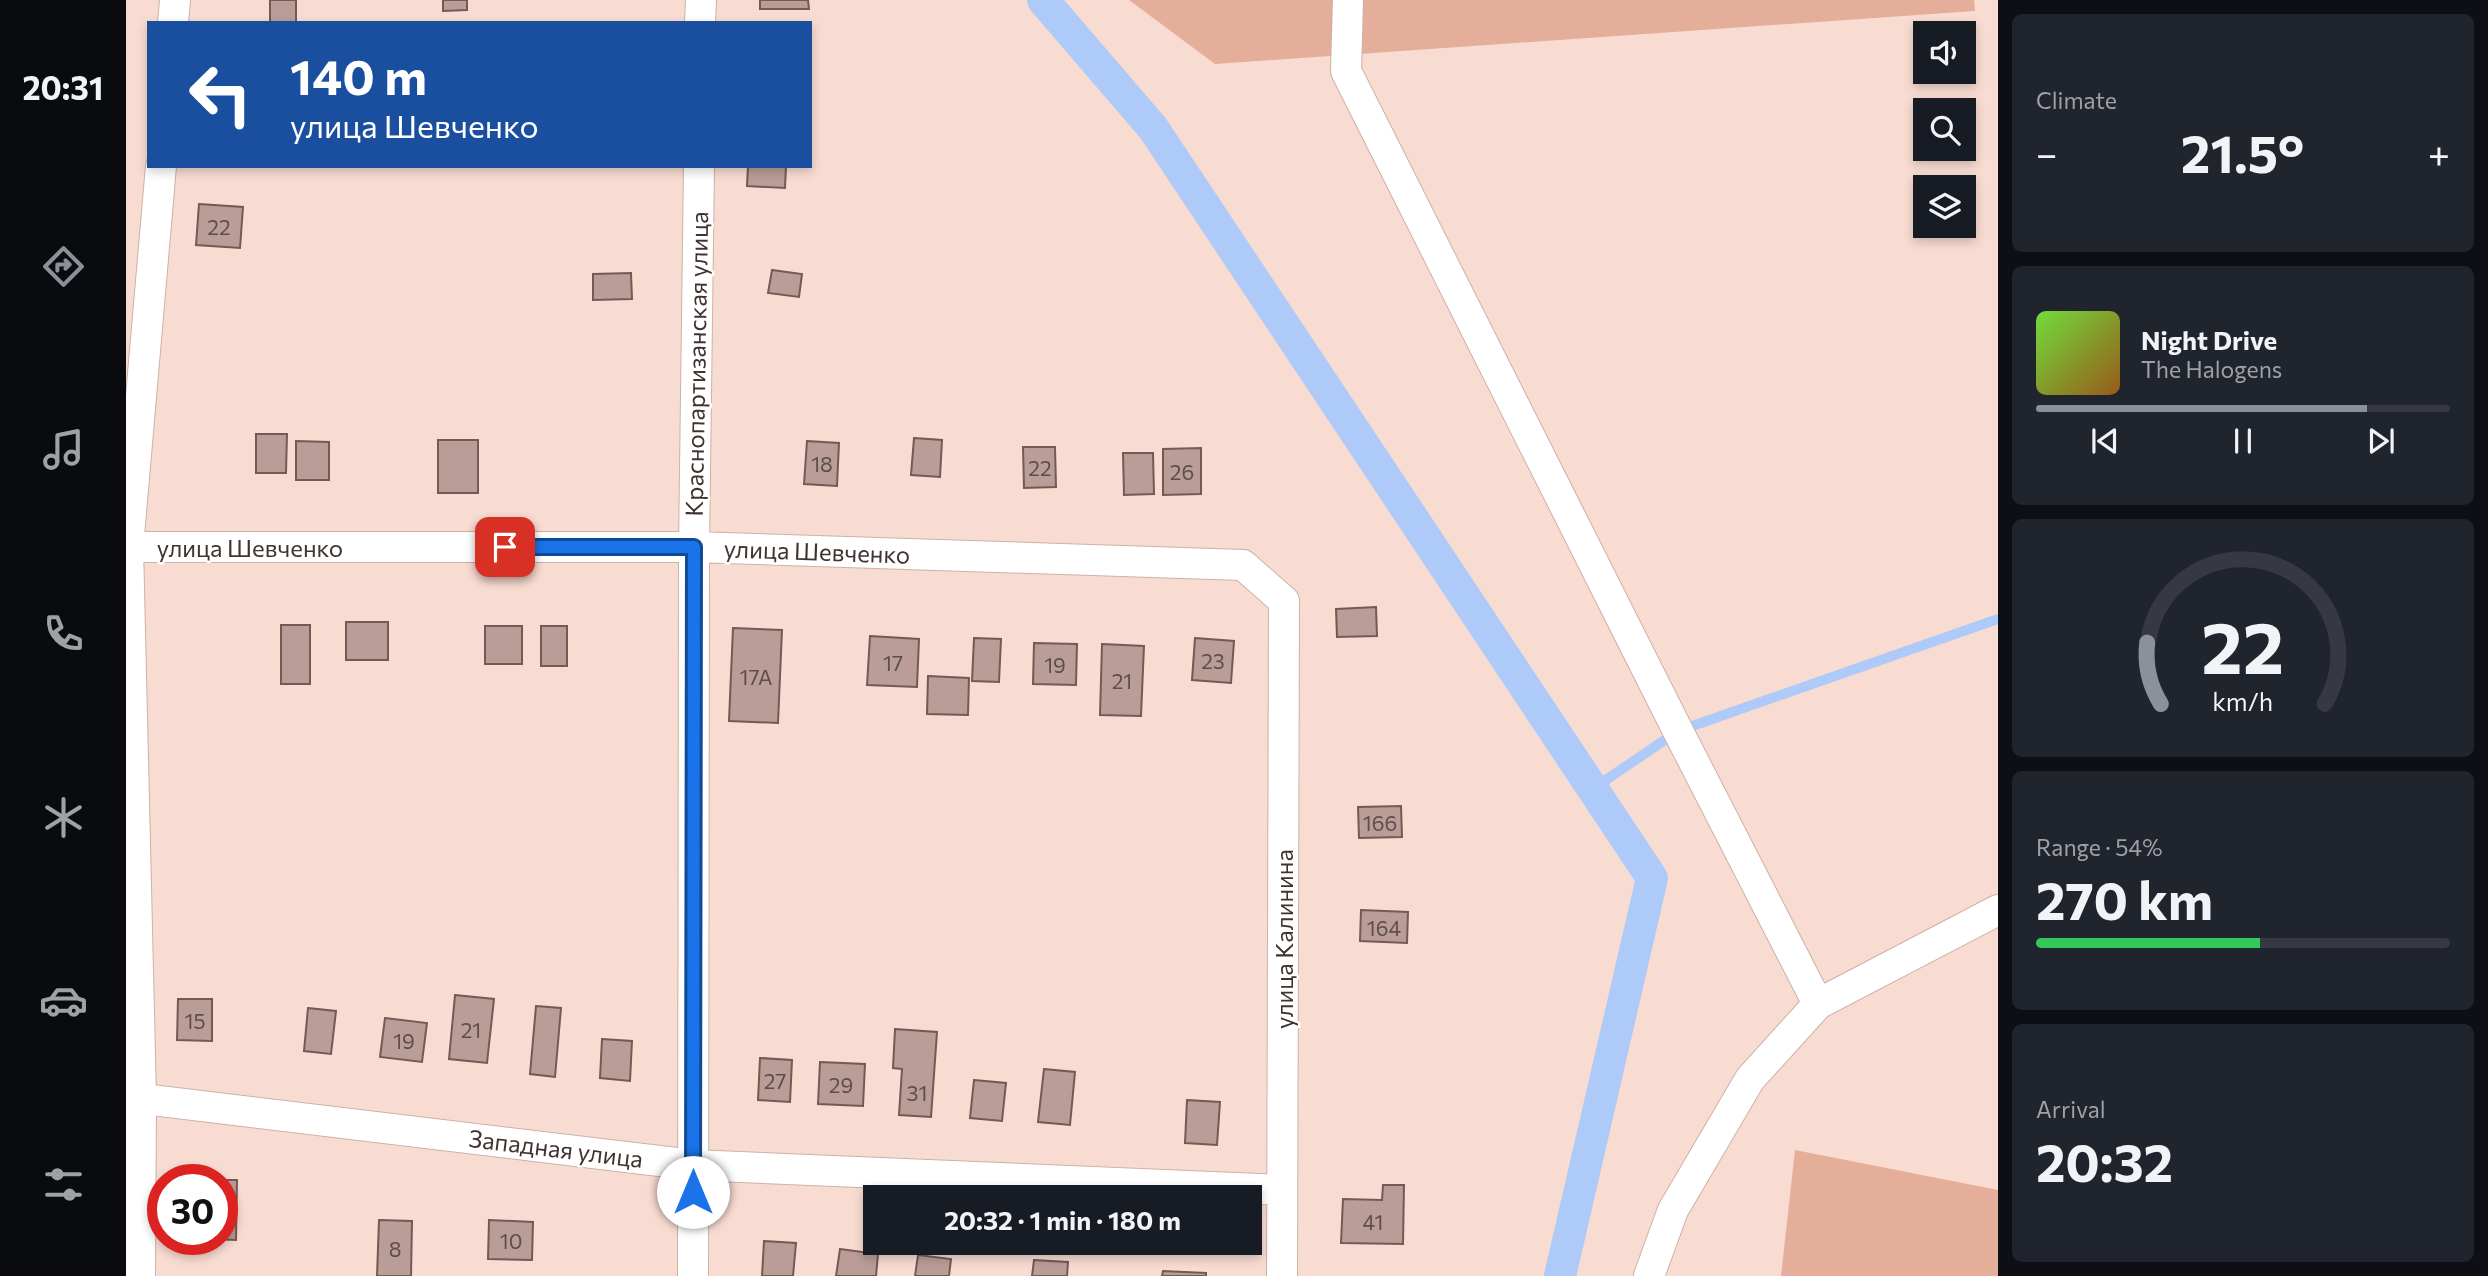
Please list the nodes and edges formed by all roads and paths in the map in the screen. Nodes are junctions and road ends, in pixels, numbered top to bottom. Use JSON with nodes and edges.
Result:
{"nodes":[{"id":1,"x":175,"y":0,"type":"edge"},
{"id":2,"x":701,"y":0,"type":"edge"},
{"id":3,"x":1348,"y":0,"type":"edge"},
{"id":4,"x":173,"y":21,"type":"edge"},
{"id":5,"x":700,"y":21,"type":"edge"},
{"id":6,"x":161,"y":168,"type":"edge"},
{"id":7,"x":699,"y":168,"type":"edge"},
{"id":8,"x":127,"y":547,"type":"edge"},
{"id":9,"x":694,"y":547,"type":"junction"},
{"id":10,"x":1284,"y":601,"type":"joint"},
{"id":11,"x":1998,"y":910,"type":"edge"},
{"id":12,"x":1818,"y":1004,"type":"junction"},
{"id":13,"x":133,"y":1097,"type":"edge"},
{"id":14,"x":693,"y":1165,"type":"junction"},
{"id":15,"x":1282,"y":1190,"type":"junction"},
{"id":16,"x":140,"y":1276,"type":"edge"},
{"id":17,"x":693,"y":1276,"type":"edge"},
{"id":18,"x":1282,"y":1276,"type":"edge"},
{"id":19,"x":1649,"y":1276,"type":"edge"}],
"edges":[{"from":1,"to":4,"type":"street"},
{"from":2,"to":5,"type":"street"},
{"from":3,"to":12,"type":"street"},
{"from":6,"to":8,"type":"street"},
{"from":7,"to":9,"type":"street","name":"Краснопартизанская улица"},
{"from":8,"to":9,"type":"street","name":"улица Шевченко"},
{"from":8,"to":13,"type":"street"},
{"from":9,"to":10,"type":"street","name":"улица Шевченко"},
{"from":9,"to":14,"type":"street","name":"Краснопартизанская улица"},
{"from":10,"to":15,"type":"street","name":"улица Калинина"},
{"from":11,"to":12,"type":"street"},
{"from":12,"to":19,"type":"street"},
{"from":13,"to":14,"type":"street","name":"Западная улица"},
{"from":13,"to":16,"type":"street"},
{"from":14,"to":15,"type":"street","name":"Западная улица"},
{"from":14,"to":17,"type":"street","name":"Краснопартизанская улица"},
{"from":15,"to":18,"type":"street","name":"улица Калинина"}]}
